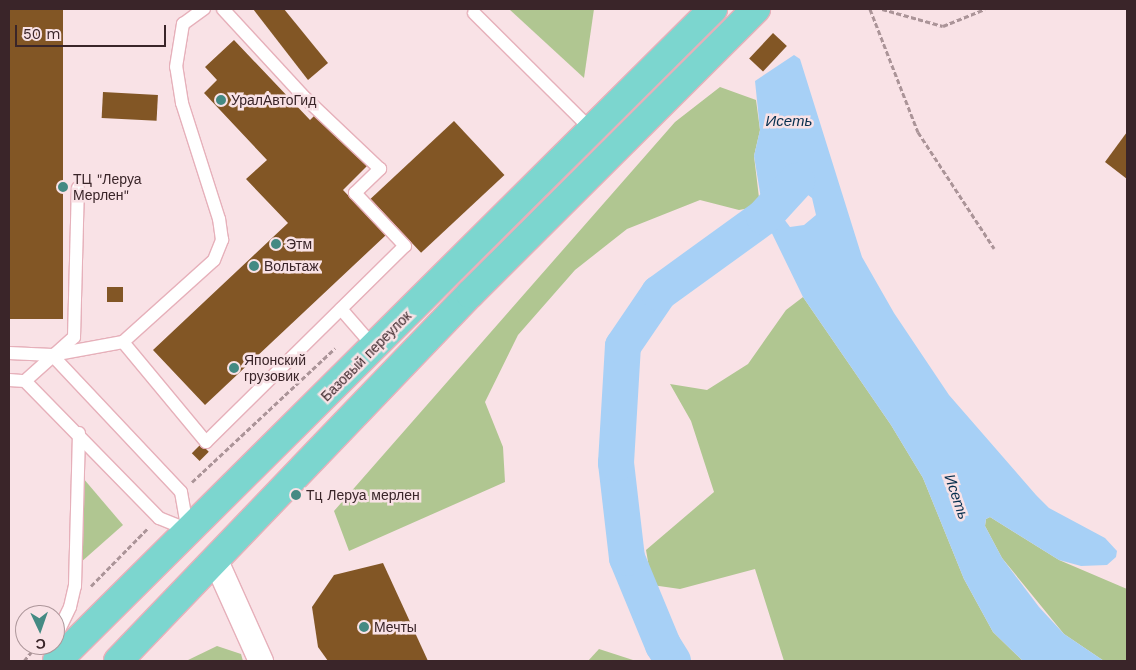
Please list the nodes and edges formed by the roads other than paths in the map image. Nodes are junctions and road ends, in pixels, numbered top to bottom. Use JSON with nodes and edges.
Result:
{"nodes":[{"id":1,"x":204,"y":9,"type":"edge"},
{"id":2,"x":223,"y":9,"type":"edge"},
{"id":3,"x":713,"y":9,"type":"edge"},
{"id":4,"x":756,"y":9,"type":"edge"},
{"id":5,"x":474,"y":13,"type":"dead end"},
{"id":6,"x":592,"y":130,"type":"junction"},
{"id":7,"x":78,"y":188,"type":"dead end"},
{"id":8,"x":341,"y":309,"type":"junction"},
{"id":9,"x":123,"y":342,"type":"junction"},
{"id":10,"x":374,"y":347,"type":"junction"},
{"id":11,"x":9,"y":353,"type":"edge"},
{"id":12,"x":52,"y":355,"type":"junction"},
{"id":13,"x":9,"y":380,"type":"edge"},
{"id":14,"x":25,"y":381,"type":"junction"},
{"id":15,"x":79,"y":433,"type":"junction"},
{"id":16,"x":188,"y":530,"type":"junction"},
{"id":17,"x":216,"y":561,"type":"junction"},
{"id":18,"x":65,"y":617,"type":"edge"},
{"id":19,"x":57,"y":661,"type":"edge"},
{"id":20,"x":118,"y":661,"type":"edge"},
{"id":21,"x":261,"y":661,"type":"edge"}],
"edges":[{"from":1,"to":9,"type":"lane"},
{"from":2,"to":8,"type":"lane"},
{"from":3,"to":6,"type":"main road","name":"Базовый переулок"},
{"from":4,"to":17,"type":"main road"},
{"from":5,"to":6,"type":"lane"},
{"from":6,"to":10,"type":"main road","name":"Базовый переулок"},
{"from":7,"to":12,"type":"lane"},
{"from":8,"to":9,"type":"lane"},
{"from":8,"to":10,"type":"lane"},
{"from":9,"to":12,"type":"lane"},
{"from":10,"to":16,"type":"main road","name":"Базовый переулок"},
{"from":11,"to":12,"type":"lane"},
{"from":12,"to":14,"type":"lane"},
{"from":12,"to":16,"type":"lane"},
{"from":13,"to":14,"type":"lane"},
{"from":14,"to":15,"type":"lane"},
{"from":15,"to":16,"type":"lane"},
{"from":15,"to":18,"type":"lane"},
{"from":16,"to":17,"type":"main road"},
{"from":16,"to":19,"type":"main road","name":"Базовый переулок"},
{"from":17,"to":20,"type":"main road"},
{"from":17,"to":21,"type":"street"}]}
